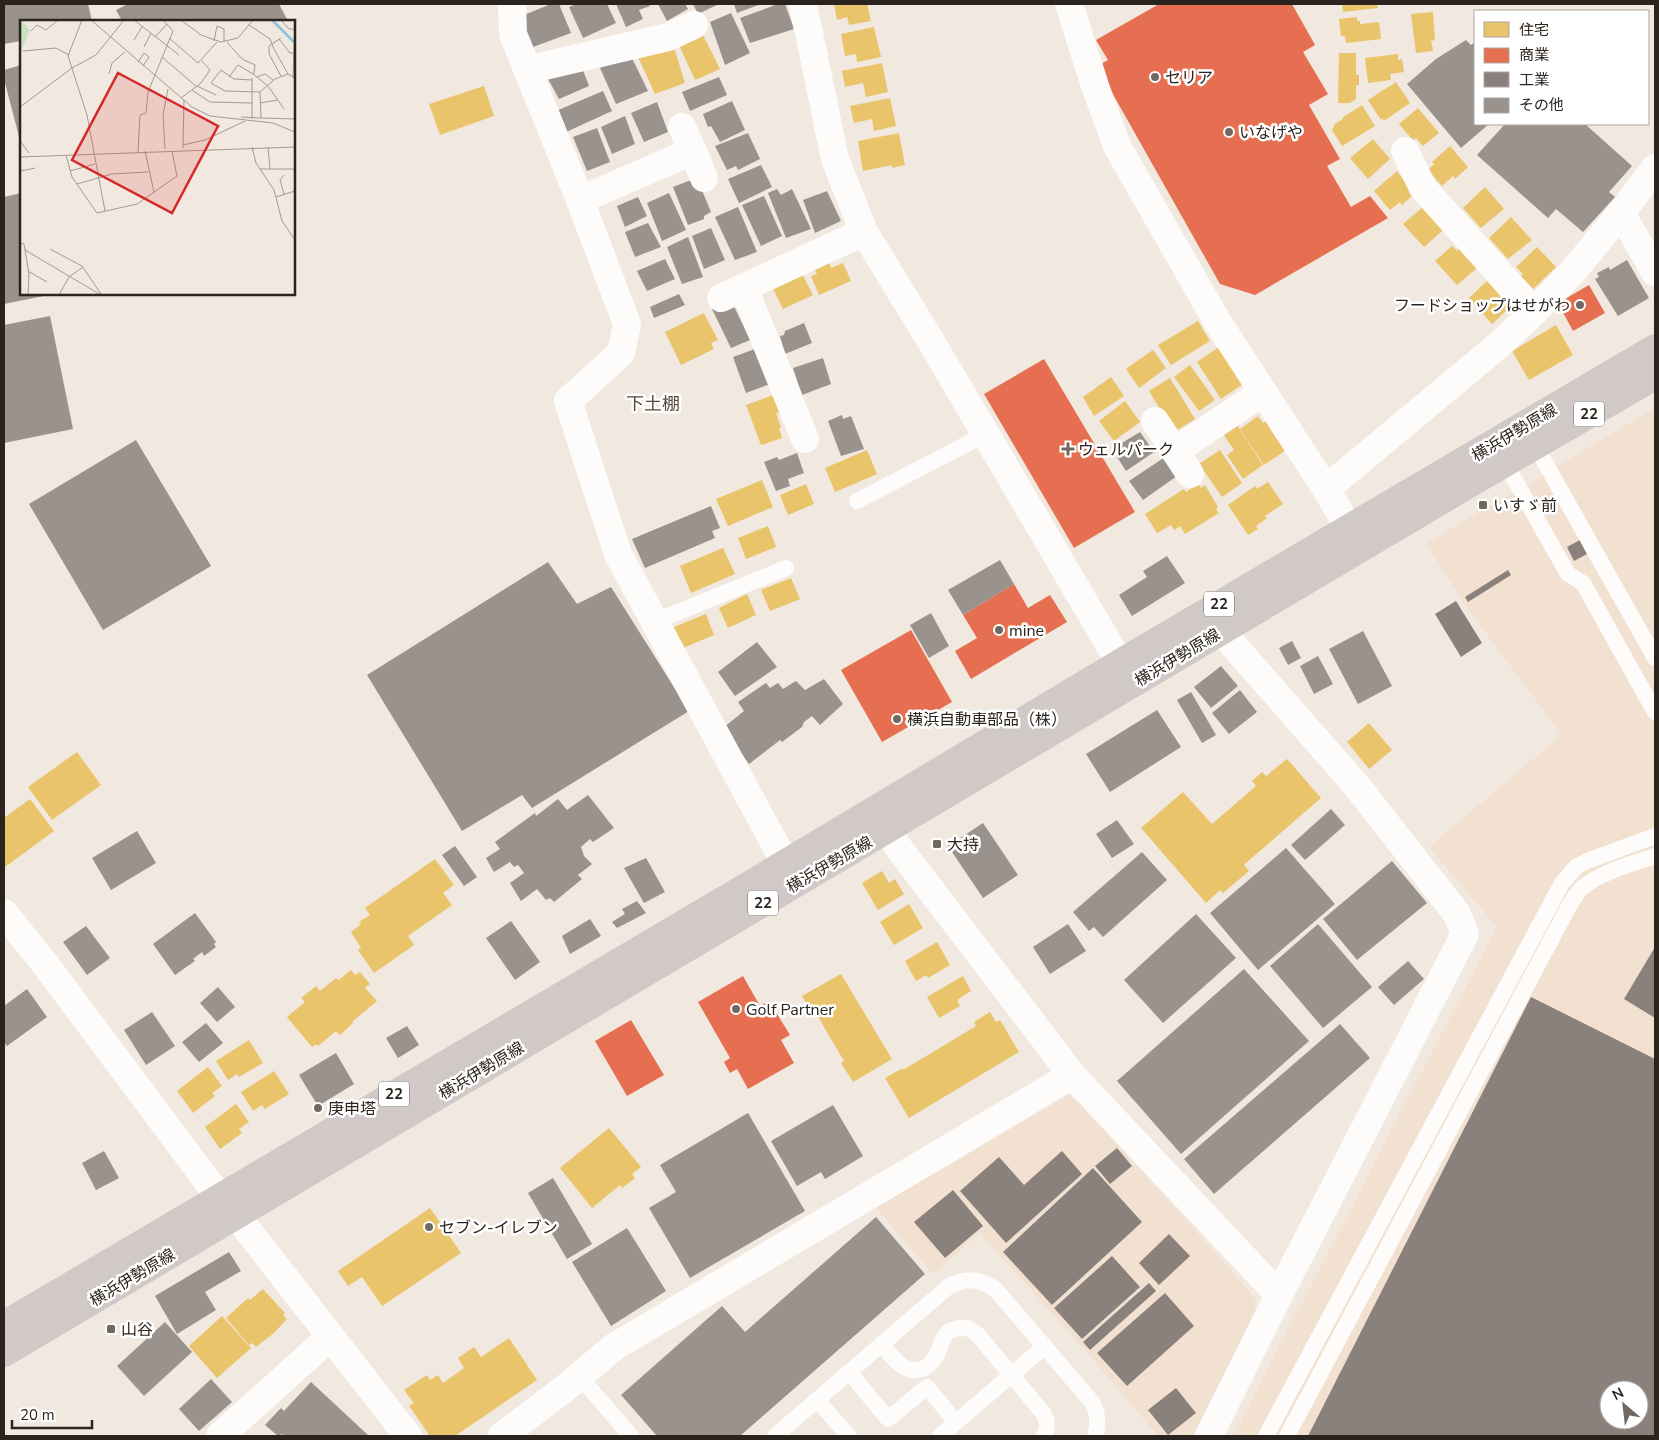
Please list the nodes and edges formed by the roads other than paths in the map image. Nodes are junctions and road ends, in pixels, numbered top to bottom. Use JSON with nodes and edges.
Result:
{"nodes":[{"id":1,"x":512,"y":4,"type":"edge"},
{"id":2,"x":803,"y":4,"type":"edge"},
{"id":3,"x":1069,"y":4,"type":"edge"},
{"id":4,"x":694,"y":25,"type":"dead end"},
{"id":5,"x":527,"y":70,"type":"junction"},
{"id":6,"x":1405,"y":151,"type":"dead end"},
{"id":7,"x":1655,"y":168,"type":"edge"},
{"id":8,"x":704,"y":178,"type":"dead end"},
{"id":9,"x":580,"y":200,"type":"junction"},
{"id":10,"x":1622,"y":213,"type":"junction"},
{"id":11,"x":864,"y":232,"type":"junction"},
{"id":12,"x":1655,"y":272,"type":"edge"},
{"id":13,"x":1534,"y":312,"type":"junction"},
{"id":14,"x":1655,"y":348,"type":"edge"},
{"id":15,"x":1655,"y":376,"type":"edge"},
{"id":16,"x":1262,"y":392,"type":"junction"},
{"id":17,"x":1155,"y":421,"type":"dead end"},
{"id":18,"x":986,"y":434,"type":"junction"},
{"id":19,"x":805,"y":438,"type":"dead end"},
{"id":20,"x":1535,"y":445,"type":"junction"},
{"id":21,"x":1175,"y":451,"type":"junction"},
{"id":22,"x":1505,"y":463,"type":"junction"},
{"id":23,"x":1190,"y":474,"type":"dead end"},
{"id":24,"x":1326,"y":489,"type":"junction"},
{"id":25,"x":857,"y":501,"type":"dead end"},
{"id":26,"x":1349,"y":528,"type":"junction"},
{"id":27,"x":786,"y":568,"type":"dead end"},
{"id":28,"x":654,"y":622,"type":"junction"},
{"id":29,"x":1221,"y":631,"type":"junction"},
{"id":30,"x":1655,"y":658,"type":"edge"},
{"id":31,"x":1120,"y":663,"type":"junction"},
{"id":32,"x":1655,"y":712,"type":"edge"},
{"id":33,"x":887,"y":830,"type":"junction"},
{"id":34,"x":1655,"y":836,"type":"edge"},
{"id":35,"x":1655,"y":856,"type":"edge"},
{"id":36,"x":790,"y":873,"type":"junction"},
{"id":37,"x":4,"y":913,"type":"edge"},
{"id":38,"x":1072,"y":1075,"type":"junction"},
{"id":39,"x":227,"y":1206,"type":"junction"},
{"id":40,"x":1279,"y":1295,"type":"junction"},
{"id":41,"x":4,"y":1325,"type":"edge"},
{"id":42,"x":330,"y":1337,"type":"junction"},
{"id":43,"x":881,"y":1344,"type":"junction"},
{"id":44,"x":1045,"y":1346,"type":"junction"},
{"id":45,"x":4,"y":1353,"type":"edge"},
{"id":46,"x":849,"y":1372,"type":"junction"},
{"id":47,"x":1011,"y":1375,"type":"junction"},
{"id":48,"x":579,"y":1376,"type":"junction"},
{"id":49,"x":817,"y":1400,"type":"junction"},
{"id":50,"x":956,"y":1422,"type":"junction"},
{"id":51,"x":220,"y":1436,"type":"edge"},
{"id":52,"x":408,"y":1436,"type":"edge"},
{"id":53,"x":502,"y":1436,"type":"edge"},
{"id":54,"x":631,"y":1436,"type":"edge"},
{"id":55,"x":775,"y":1436,"type":"edge"},
{"id":56,"x":849,"y":1436,"type":"edge"},
{"id":57,"x":940,"y":1436,"type":"edge"},
{"id":58,"x":1044,"y":1436,"type":"edge"},
{"id":59,"x":1095,"y":1436,"type":"edge"},
{"id":60,"x":1209,"y":1436,"type":"edge"},
{"id":61,"x":1266,"y":1436,"type":"edge"},
{"id":62,"x":1287,"y":1436,"type":"edge"}],
"edges":[{"from":1,"to":5,"type":"street"},
{"from":2,"to":11,"type":"street"},
{"from":3,"to":16,"type":"street"},
{"from":4,"to":5,"type":"street"},
{"from":5,"to":9,"type":"street"},
{"from":6,"to":13,"type":"street"},
{"from":7,"to":10,"type":"street"},
{"from":8,"to":9,"type":"street"},
{"from":9,"to":28,"type":"street"},
{"from":10,"to":12,"type":"street"},
{"from":10,"to":13,"type":"street"},
{"from":11,"to":18,"type":"street"},
{"from":11,"to":19,"type":"street"},
{"from":13,"to":24,"type":"street"},
{"from":14,"to":26,"type":"main road","name":"横浜伊勢原線","number":"22"},
{"from":15,"to":20,"type":"main road","name":"横浜伊勢原線","number":"22"},
{"from":16,"to":21,"type":"street"},
{"from":16,"to":24,"type":"street"},
{"from":17,"to":21,"type":"street"},
{"from":18,"to":25,"type":"lane"},
{"from":18,"to":31,"type":"street"},
{"from":20,"to":22,"type":"main road","name":"横浜伊勢原線","number":"22"},
{"from":20,"to":30,"type":"lane"},
{"from":21,"to":23,"type":"street"},
{"from":22,"to":29,"type":"main road","name":"横浜伊勢原線","number":"22"},
{"from":22,"to":32,"type":"lane"},
{"from":24,"to":26,"type":"street"},
{"from":26,"to":31,"type":"main road","name":"横浜伊勢原線","number":"22"},
{"from":27,"to":28,"type":"lane"},
{"from":28,"to":36,"type":"street"},
{"from":29,"to":33,"type":"main road","name":"横浜伊勢原線","number":"22"},
{"from":29,"to":40,"type":"street"},
{"from":31,"to":36,"type":"main road","name":"横浜伊勢原線","number":"22"},
{"from":33,"to":36,"type":"main road","name":"横浜伊勢原線","number":"22"},
{"from":33,"to":38,"type":"street"},
{"from":34,"to":61,"type":"lane"},
{"from":35,"to":62,"type":"lane"},
{"from":36,"to":39,"type":"main road","name":"横浜伊勢原線","number":"22"},
{"from":37,"to":39,"type":"street"},
{"from":38,"to":40,"type":"street"},
{"from":38,"to":48,"type":"street"},
{"from":39,"to":41,"type":"main road","name":"横浜伊勢原線","number":"22"},
{"from":39,"to":42,"type":"street"},
{"from":39,"to":45,"type":"main road","name":"横浜伊勢原線","number":"22"},
{"from":40,"to":60,"type":"street"},
{"from":42,"to":51,"type":"street"},
{"from":42,"to":52,"type":"street"},
{"from":43,"to":44,"type":"lane"},
{"from":43,"to":46,"type":"lane"},
{"from":43,"to":47,"type":"lane"},
{"from":44,"to":47,"type":"lane"},
{"from":44,"to":59,"type":"lane"},
{"from":46,"to":49,"type":"lane"},
{"from":46,"to":50,"type":"lane"},
{"from":47,"to":50,"type":"lane"},
{"from":47,"to":58,"type":"lane"},
{"from":48,"to":53,"type":"street"},
{"from":48,"to":54,"type":"lane"},
{"from":49,"to":55,"type":"lane"},
{"from":49,"to":56,"type":"lane"},
{"from":50,"to":57,"type":"lane"}]}
